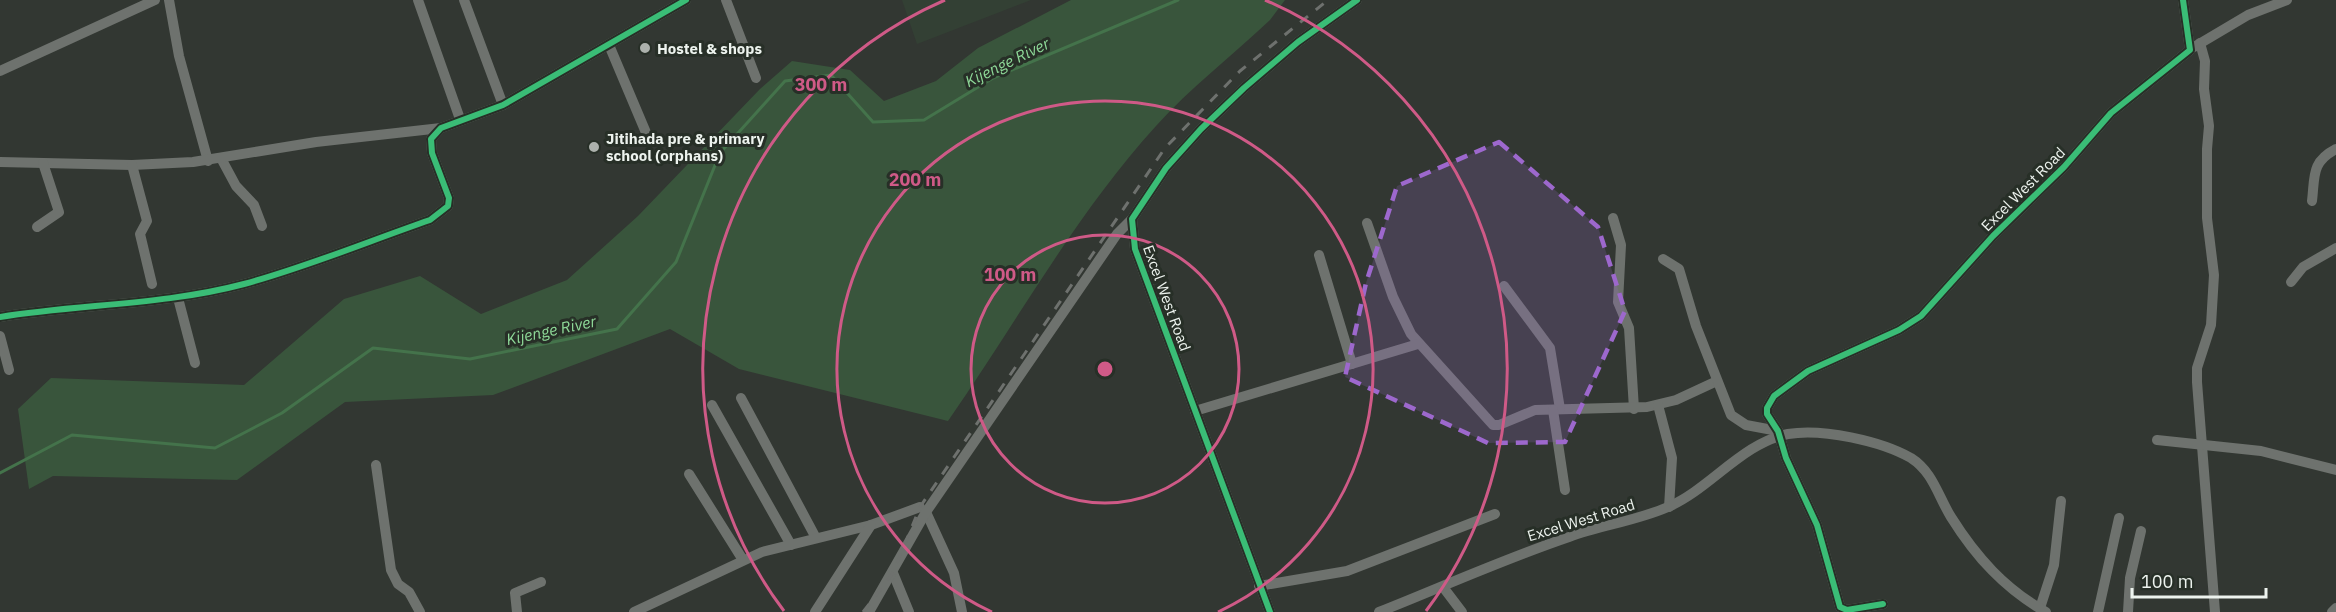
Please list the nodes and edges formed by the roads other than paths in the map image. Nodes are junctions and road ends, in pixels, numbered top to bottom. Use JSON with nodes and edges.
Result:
{"nodes":[{"id":1,"x":155,"y":0,"type":"edge"},
{"id":2,"x":169,"y":0,"type":"edge"},
{"id":3,"x":418,"y":0,"type":"edge"},
{"id":4,"x":464,"y":0,"type":"edge"},
{"id":5,"x":686,"y":0,"type":"edge"},
{"id":6,"x":726,"y":0,"type":"edge"},
{"id":7,"x":1357,"y":0,"type":"edge"},
{"id":8,"x":2183,"y":0,"type":"edge"},
{"id":9,"x":2287,"y":0,"type":"edge"},
{"id":10,"x":609,"y":45,"type":"junction"},
{"id":11,"x":2195,"y":46,"type":"junction"},
{"id":12,"x":0,"y":71,"type":"edge"},
{"id":13,"x":756,"y":78,"type":"dead end"},
{"id":14,"x":502,"y":105,"type":"junction"},
{"id":15,"x":460,"y":119,"type":"junction"},
{"id":16,"x":441,"y":128,"type":"junction"},
{"id":17,"x":646,"y":135,"type":"dead end"},
{"id":18,"x":2336,"y":149,"type":"edge"},
{"id":19,"x":222,"y":160,"type":"junction"},
{"id":20,"x":208,"y":161,"type":"junction"},
{"id":21,"x":0,"y":162,"type":"edge"},
{"id":22,"x":43,"y":163,"type":"junction"},
{"id":23,"x":132,"y":165,"type":"junction"},
{"id":24,"x":2312,"y":201,"type":"dead end"},
{"id":25,"x":1613,"y":218,"type":"dead end"},
{"id":26,"x":1132,"y":219,"type":"junction"},
{"id":27,"x":1367,"y":223,"type":"dead end"},
{"id":28,"x":262,"y":226,"type":"dead end"},
{"id":29,"x":37,"y":227,"type":"dead end"},
{"id":30,"x":2336,"y":248,"type":"edge"},
{"id":31,"x":1319,"y":255,"type":"dead end"},
{"id":32,"x":1663,"y":259,"type":"dead end"},
{"id":33,"x":2291,"y":282,"type":"dead end"},
{"id":34,"x":152,"y":284,"type":"dead end"},
{"id":35,"x":1504,"y":286,"type":"dead end"},
{"id":36,"x":178,"y":298,"type":"junction"},
{"id":37,"x":0,"y":317,"type":"edge"},
{"id":38,"x":0,"y":336,"type":"edge"},
{"id":39,"x":1418,"y":344,"type":"junction"},
{"id":40,"x":195,"y":363,"type":"dead end"},
{"id":41,"x":1352,"y":364,"type":"junction"},
{"id":42,"x":9,"y":370,"type":"dead end"},
{"id":43,"x":1717,"y":381,"type":"junction"},
{"id":44,"x":741,"y":398,"type":"dead end"},
{"id":45,"x":712,"y":405,"type":"dead end"},
{"id":46,"x":1658,"y":405,"type":"junction"},
{"id":47,"x":1556,"y":409,"type":"junction"},
{"id":48,"x":1634,"y":409,"type":"junction"},
{"id":49,"x":1195,"y":411,"type":"junction"},
{"id":50,"x":1779,"y":434,"type":"junction"},
{"id":51,"x":2157,"y":440,"type":"dead end"},
{"id":52,"x":2202,"y":444,"type":"junction"},
{"id":53,"x":376,"y":465,"type":"dead end"},
{"id":54,"x":2336,"y":470,"type":"edge"},
{"id":55,"x":689,"y":474,"type":"dead end"},
{"id":56,"x":1565,"y":490,"type":"dead end"},
{"id":57,"x":2061,"y":501,"type":"dead end"},
{"id":58,"x":1669,"y":507,"type":"junction"},
{"id":59,"x":923,"y":509,"type":"junction"},
{"id":60,"x":1495,"y":514,"type":"dead end"},
{"id":61,"x":2119,"y":518,"type":"dead end"},
{"id":62,"x":871,"y":525,"type":"junction"},
{"id":63,"x":2141,"y":531,"type":"dead end"},
{"id":64,"x":816,"y":538,"type":"junction"},
{"id":65,"x":791,"y":544,"type":"junction"},
{"id":66,"x":742,"y":560,"type":"junction"},
{"id":67,"x":893,"y":573,"type":"junction"},
{"id":68,"x":541,"y":582,"type":"dead end"},
{"id":69,"x":1259,"y":586,"type":"junction"},
{"id":70,"x":1443,"y":587,"type":"junction"},
{"id":71,"x":1883,"y":604,"type":"dead end"},
{"id":72,"x":2336,"y":608,"type":"edge"},
{"id":73,"x":2043,"y":610,"type":"edge"},
{"id":74,"x":420,"y":612,"type":"edge"},
{"id":75,"x":517,"y":612,"type":"edge"},
{"id":76,"x":634,"y":612,"type":"edge"},
{"id":77,"x":815,"y":612,"type":"edge"},
{"id":78,"x":869,"y":612,"type":"edge"},
{"id":79,"x":909,"y":612,"type":"edge"},
{"id":80,"x":962,"y":612,"type":"edge"},
{"id":81,"x":1270,"y":612,"type":"edge"},
{"id":82,"x":1379,"y":612,"type":"edge"},
{"id":83,"x":1462,"y":612,"type":"edge"},
{"id":84,"x":2098,"y":612,"type":"edge"},
{"id":85,"x":2128,"y":612,"type":"edge"},
{"id":86,"x":2215,"y":612,"type":"edge"},
{"id":87,"x":2332,"y":612,"type":"edge"}],
"edges":[{"from":1,"to":12,"type":"street"},
{"from":2,"to":20,"type":"street"},
{"from":3,"to":15,"type":"street"},
{"from":4,"to":14,"type":"street"},
{"from":5,"to":10,"type":"street"},
{"from":6,"to":13,"type":"street"},
{"from":7,"to":26,"type":"street"},
{"from":8,"to":11,"type":"street"},
{"from":9,"to":11,"type":"street"},
{"from":10,"to":14,"type":"street"},
{"from":10,"to":17,"type":"street"},
{"from":11,"to":50,"type":"street","name":"Excel West Road"},
{"from":11,"to":52,"type":"street"},
{"from":14,"to":15,"type":"street"},
{"from":15,"to":16,"type":"street"},
{"from":16,"to":19,"type":"street"},
{"from":16,"to":36,"type":"street"},
{"from":18,"to":24,"type":"street"},
{"from":19,"to":20,"type":"street"},
{"from":19,"to":28,"type":"street"},
{"from":20,"to":23,"type":"street"},
{"from":21,"to":22,"type":"street"},
{"from":22,"to":23,"type":"street"},
{"from":22,"to":29,"type":"street"},
{"from":23,"to":34,"type":"street"},
{"from":25,"to":48,"type":"street"},
{"from":26,"to":49,"type":"street","name":"Excel West Road"},
{"from":26,"to":59,"type":"street"},
{"from":27,"to":39,"type":"street"},
{"from":30,"to":33,"type":"street"},
{"from":31,"to":41,"type":"street"},
{"from":32,"to":43,"type":"street"},
{"from":35,"to":47,"type":"street"},
{"from":36,"to":37,"type":"street"},
{"from":36,"to":40,"type":"street"},
{"from":38,"to":42,"type":"street"},
{"from":39,"to":41,"type":"street"},
{"from":39,"to":47,"type":"street"},
{"from":41,"to":49,"type":"street"},
{"from":43,"to":46,"type":"street"},
{"from":43,"to":50,"type":"street"},
{"from":44,"to":64,"type":"street"},
{"from":45,"to":65,"type":"street"},
{"from":46,"to":48,"type":"street"},
{"from":46,"to":58,"type":"street"},
{"from":47,"to":48,"type":"street"},
{"from":47,"to":56,"type":"street"},
{"from":49,"to":69,"type":"street","name":"Excel West Road"},
{"from":50,"to":58,"type":"street","name":"Excel West Road"},
{"from":50,"to":71,"type":"street"},
{"from":50,"to":73,"type":"street","name":"Excel West Road"},
{"from":51,"to":52,"type":"street"},
{"from":52,"to":54,"type":"street"},
{"from":52,"to":86,"type":"street"},
{"from":53,"to":74,"type":"street"},
{"from":55,"to":66,"type":"street"},
{"from":57,"to":73,"type":"street"},
{"from":58,"to":70,"type":"street","name":"Excel West Road"},
{"from":59,"to":62,"type":"street"},
{"from":59,"to":67,"type":"street"},
{"from":59,"to":80,"type":"street"},
{"from":60,"to":69,"type":"street"},
{"from":61,"to":84,"type":"street"},
{"from":62,"to":64,"type":"street"},
{"from":62,"to":77,"type":"street"},
{"from":63,"to":85,"type":"street"},
{"from":64,"to":65,"type":"street"},
{"from":65,"to":66,"type":"street"},
{"from":66,"to":76,"type":"street"},
{"from":67,"to":78,"type":"street"},
{"from":67,"to":79,"type":"street"},
{"from":68,"to":75,"type":"street"},
{"from":69,"to":81,"type":"street","name":"Excel West Road"},
{"from":70,"to":82,"type":"street","name":"Excel West Road"},
{"from":70,"to":83,"type":"street"},
{"from":72,"to":87,"type":"street"}]}
